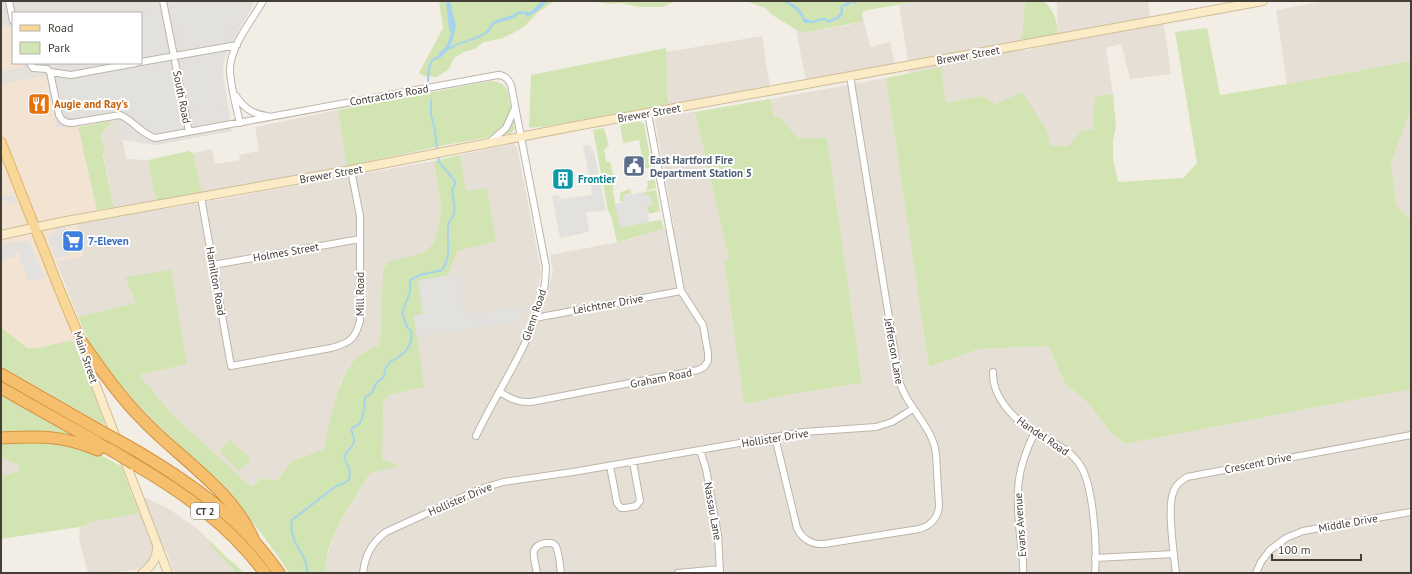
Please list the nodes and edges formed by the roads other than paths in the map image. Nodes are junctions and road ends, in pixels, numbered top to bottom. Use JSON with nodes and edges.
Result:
{"nodes":[{"id":1,"x":8,"y":1,"type":"edge"},
{"id":2,"x":163,"y":1,"type":"edge"},
{"id":3,"x":263,"y":1,"type":"edge"},
{"id":4,"x":1263,"y":1,"type":"edge"},
{"id":5,"x":12,"y":17,"type":"edge"},
{"id":6,"x":237,"y":45,"type":"junction"},
{"id":7,"x":175,"y":59,"type":"junction"},
{"id":8,"x":142,"y":62,"type":"edge"},
{"id":9,"x":31,"y":64,"type":"edge"},
{"id":10,"x":131,"y":64,"type":"edge"},
{"id":11,"x":50,"y":72,"type":"junction"},
{"id":12,"x":850,"y":76,"type":"junction"},
{"id":13,"x":233,"y":92,"type":"junction"},
{"id":14,"x":515,"y":108,"type":"junction"},
{"id":15,"x":648,"y":113,"type":"junction"},
{"id":16,"x":272,"y":117,"type":"junction"},
{"id":17,"x":240,"y":123,"type":"junction"},
{"id":18,"x":189,"y":132,"type":"junction"},
{"id":19,"x":521,"y":137,"type":"junction"},
{"id":20,"x":1,"y":142,"type":"edge"},
{"id":21,"x":489,"y":143,"type":"junction"},
{"id":22,"x":351,"y":170,"type":"junction"},
{"id":23,"x":201,"y":197,"type":"junction"},
{"id":24,"x":35,"y":228,"type":"junction"},
{"id":25,"x":1,"y":235,"type":"edge"},
{"id":26,"x":360,"y":240,"type":"junction"},
{"id":27,"x":213,"y":265,"type":"junction"},
{"id":28,"x":681,"y":291,"type":"junction"},
{"id":29,"x":535,"y":318,"type":"junction"},
{"id":30,"x":81,"y":341,"type":"junction"},
{"id":31,"x":231,"y":366,"type":"joint"},
{"id":32,"x":993,"y":372,"type":"dead end"},
{"id":33,"x":1,"y":374,"type":"edge"},
{"id":34,"x":1,"y":388,"type":"edge"},
{"id":35,"x":499,"y":392,"type":"junction"},
{"id":36,"x":913,"y":409,"type":"junction"},
{"id":37,"x":1036,"y":432,"type":"junction"},
{"id":38,"x":1411,"y":435,"type":"edge"},
{"id":39,"x":476,"y":436,"type":"dead end"},
{"id":40,"x":775,"y":437,"type":"junction"},
{"id":41,"x":1,"y":438,"type":"edge"},
{"id":42,"x":700,"y":450,"type":"junction"},
{"id":43,"x":112,"y":454,"type":"junction"},
{"id":44,"x":633,"y":462,"type":"junction"},
{"id":45,"x":610,"y":466,"type":"junction"},
{"id":46,"x":1411,"y":512,"type":"edge"},
{"id":47,"x":255,"y":542,"type":"junction"},
{"id":48,"x":156,"y":545,"type":"junction"},
{"id":49,"x":1174,"y":554,"type":"junction"},
{"id":50,"x":1096,"y":558,"type":"junction"},
{"id":51,"x":720,"y":571,"type":"edge"},
{"id":52,"x":142,"y":573,"type":"edge"},
{"id":53,"x":168,"y":573,"type":"edge"},
{"id":54,"x":264,"y":573,"type":"edge"},
{"id":55,"x":279,"y":573,"type":"edge"},
{"id":56,"x":363,"y":573,"type":"edge"},
{"id":57,"x":537,"y":573,"type":"edge"},
{"id":58,"x":561,"y":573,"type":"edge"},
{"id":59,"x":678,"y":573,"type":"edge"},
{"id":60,"x":1023,"y":573,"type":"edge"},
{"id":61,"x":1095,"y":573,"type":"edge"},
{"id":62,"x":1176,"y":573,"type":"edge"},
{"id":63,"x":1256,"y":573,"type":"edge"}],
"edges":[{"from":1,"to":5,"type":"street"},
{"from":2,"to":7,"type":"street","name":"South Road"},
{"from":3,"to":6,"type":"street"},
{"from":4,"to":12,"type":"main road","name":"Brewer Street"},
{"from":6,"to":7,"type":"street"},
{"from":6,"to":13,"type":"street"},
{"from":7,"to":8,"type":"street"},
{"from":7,"to":18,"type":"street","name":"South Road"},
{"from":9,"to":11,"type":"street"},
{"from":10,"to":11,"type":"street"},
{"from":11,"to":18,"type":"street","name":"Contractors Road"},
{"from":12,"to":15,"type":"main road","name":"Brewer Street"},
{"from":12,"to":36,"type":"street","name":"Jefferson Lane"},
{"from":13,"to":16,"type":"street"},
{"from":13,"to":17,"type":"street"},
{"from":14,"to":16,"type":"street","name":"Contractors Road"},
{"from":14,"to":19,"type":"street","name":"Contractors Road"},
{"from":14,"to":21,"type":"street"},
{"from":15,"to":19,"type":"main road","name":"Brewer Street"},
{"from":15,"to":28,"type":"street","name":"Graham Road"},
{"from":16,"to":17,"type":"street","name":"Contractors Road"},
{"from":17,"to":18,"type":"street","name":"Contractors Road"},
{"from":19,"to":21,"type":"main road","name":"Brewer Street"},
{"from":19,"to":29,"type":"street","name":"Glenn Road"},
{"from":20,"to":24,"type":"main road","name":"Main Street"},
{"from":21,"to":22,"type":"main road","name":"Brewer Street"},
{"from":22,"to":23,"type":"main road","name":"Brewer Street"},
{"from":22,"to":26,"type":"street","name":"Mill Road"},
{"from":23,"to":24,"type":"main road","name":"Brewer Street"},
{"from":23,"to":27,"type":"street","name":"Hamilton Road"},
{"from":24,"to":25,"type":"main road","name":"Brewer Street"},
{"from":24,"to":30,"type":"main road","name":"Main Street"},
{"from":26,"to":27,"type":"street","name":"Holmes Street"},
{"from":26,"to":31,"type":"street","name":"Mill Road"},
{"from":27,"to":31,"type":"street","name":"Hamilton Road"},
{"from":28,"to":29,"type":"street","name":"Leichtner Drive"},
{"from":28,"to":35,"type":"street","name":"Graham Road"},
{"from":29,"to":35,"type":"street","name":"Glenn Road"},
{"from":30,"to":47,"type":"highway"},
{"from":30,"to":48,"type":"main road","name":"Main Street"},
{"from":32,"to":37,"type":"street","name":"Handel Road"},
{"from":33,"to":47,"type":"highway","number":"CT 2","bridge":true},
{"from":34,"to":43,"type":"highway","number":"CT 2"},
{"from":35,"to":39,"type":"street","name":"Glenn Road"},
{"from":36,"to":40,"type":"street","name":"Hollister Drive"},
{"from":36,"to":40,"type":"street","name":"Jefferson Lane"},
{"from":37,"to":50,"type":"street","name":"Handel Road"},
{"from":37,"to":60,"type":"street","name":"Evans Avenue"},
{"from":38,"to":49,"type":"street","name":"Crescent Drive"},
{"from":40,"to":42,"type":"street","name":"Hollister Drive"},
{"from":41,"to":43,"type":"highway"},
{"from":42,"to":44,"type":"street","name":"Hollister Drive"},
{"from":42,"to":51,"type":"street","name":"Nassau Lane"},
{"from":43,"to":54,"type":"highway","number":"CT 2","bridge":true},
{"from":44,"to":45,"type":"street","name":"Hollister Drive"},
{"from":44,"to":45,"type":"street"},
{"from":45,"to":56,"type":"street","name":"Hollister Drive"},
{"from":46,"to":63,"type":"street","name":"Middle Drive"},
{"from":47,"to":55,"type":"highway","number":"CT 2"},
{"from":48,"to":52,"type":"main road"},
{"from":48,"to":53,"type":"main road","name":"Main Street"},
{"from":49,"to":50,"type":"street"},
{"from":49,"to":62,"type":"street","name":"Crescent Drive"},
{"from":50,"to":61,"type":"street","name":"Handel Road"},
{"from":51,"to":59,"type":"street"},
{"from":57,"to":58,"type":"street"}]}
